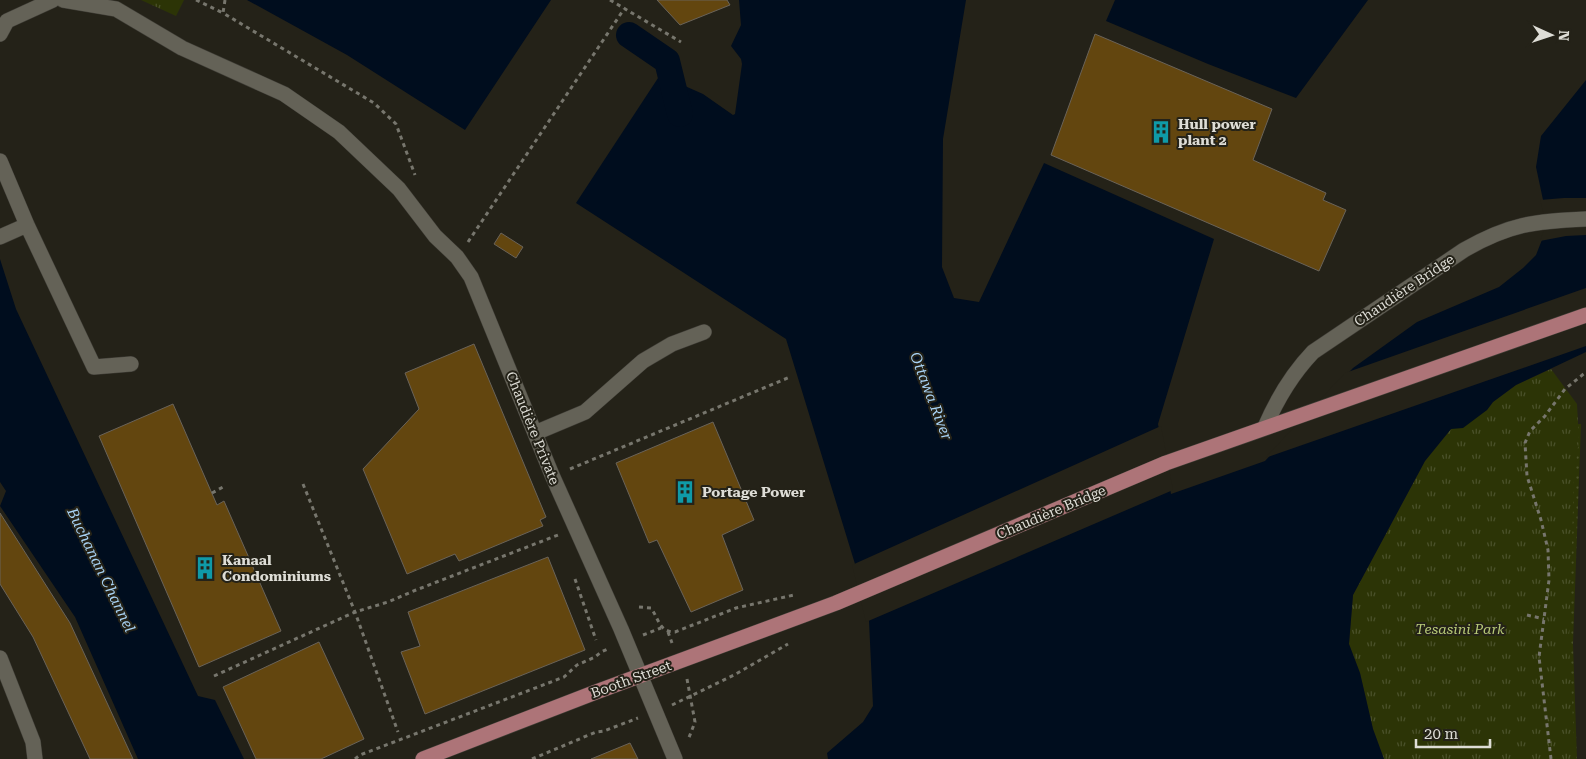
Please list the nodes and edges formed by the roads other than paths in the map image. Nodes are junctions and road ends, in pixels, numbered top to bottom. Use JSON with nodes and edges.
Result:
{"nodes":[{"id":1,"x":53,"y":0,"type":"edge"},
{"id":2,"x":63,"y":0,"type":"edge"},
{"id":3,"x":0,"y":34,"type":"edge"},
{"id":4,"x":0,"y":160,"type":"edge"},
{"id":5,"x":1586,"y":219,"type":"edge"},
{"id":6,"x":27,"y":225,"type":"junction"},
{"id":7,"x":0,"y":237,"type":"edge"},
{"id":8,"x":1586,"y":315,"type":"edge"},
{"id":9,"x":704,"y":332,"type":"dead end"},
{"id":10,"x":131,"y":364,"type":"dead end"},
{"id":11,"x":1265,"y":427,"type":"junction"},
{"id":12,"x":535,"y":433,"type":"junction"},
{"id":13,"x":840,"y":601,"type":"joint"},
{"id":14,"x":0,"y":658,"type":"edge"},
{"id":15,"x":640,"y":676,"type":"junction"},
{"id":16,"x":35,"y":759,"type":"edge"},
{"id":17,"x":423,"y":759,"type":"edge"},
{"id":18,"x":675,"y":759,"type":"edge"}],
"edges":[{"from":1,"to":3,"type":"street"},
{"from":2,"to":12,"type":"street","name":"Chaudière Private"},
{"from":4,"to":6,"type":"street"},
{"from":5,"to":11,"type":"street","name":"Chaudière Bridge"},
{"from":6,"to":7,"type":"street"},
{"from":6,"to":10,"type":"street"},
{"from":8,"to":11,"type":"main road","name":"Chaudière Bridge"},
{"from":9,"to":12,"type":"street"},
{"from":11,"to":13,"type":"main road","name":"Chaudière Bridge"},
{"from":12,"to":15,"type":"street","name":"Chaudière Private"},
{"from":13,"to":15,"type":"main road","name":"Booth Street"},
{"from":14,"to":16,"type":"street"},
{"from":15,"to":17,"type":"main road","name":"Booth Street"},
{"from":15,"to":18,"type":"street","name":"Chaudière Private"}]}
